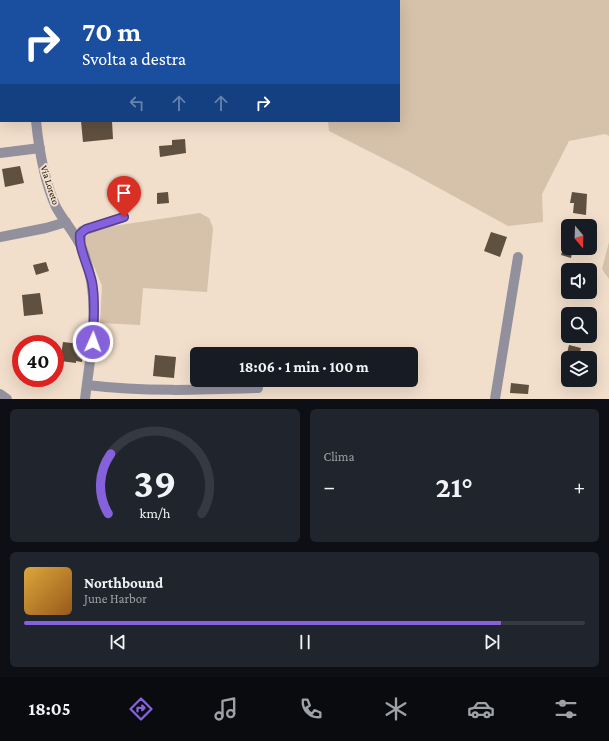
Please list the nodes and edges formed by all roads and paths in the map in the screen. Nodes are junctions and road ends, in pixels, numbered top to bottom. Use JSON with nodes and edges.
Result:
{"nodes":[{"id":1,"x":36,"y":122,"type":"edge"},
{"id":2,"x":40,"y":148,"type":"junction"},
{"id":3,"x":0,"y":153,"type":"edge"},
{"id":4,"x":124,"y":217,"type":"dead end"},
{"id":5,"x":66,"y":222,"type":"junction"},
{"id":6,"x":0,"y":237,"type":"edge"},
{"id":7,"x":80,"y":244,"type":"junction"},
{"id":8,"x":518,"y":257,"type":"dead end"},
{"id":9,"x":87,"y":385,"type":"junction"},
{"id":10,"x":258,"y":388,"type":"dead end"},
{"id":11,"x":0,"y":394,"type":"edge"},
{"id":12,"x":7,"y":399,"type":"edge"},
{"id":13,"x":85,"y":399,"type":"edge"},
{"id":14,"x":495,"y":399,"type":"edge"}],
"edges":[{"from":1,"to":2,"type":"street","name":"Via Loreto"},
{"from":2,"to":3,"type":"street"},
{"from":2,"to":5,"type":"street","name":"Via Loreto"},
{"from":4,"to":7,"type":"street"},
{"from":5,"to":6,"type":"street"},
{"from":5,"to":7,"type":"street","name":"Via Loreto"},
{"from":7,"to":9,"type":"street","name":"Via Loreto"},
{"from":8,"to":14,"type":"street"},
{"from":9,"to":10,"type":"street"},
{"from":9,"to":13,"type":"street","name":"Via Loreto"},
{"from":11,"to":12,"type":"street"}]}
